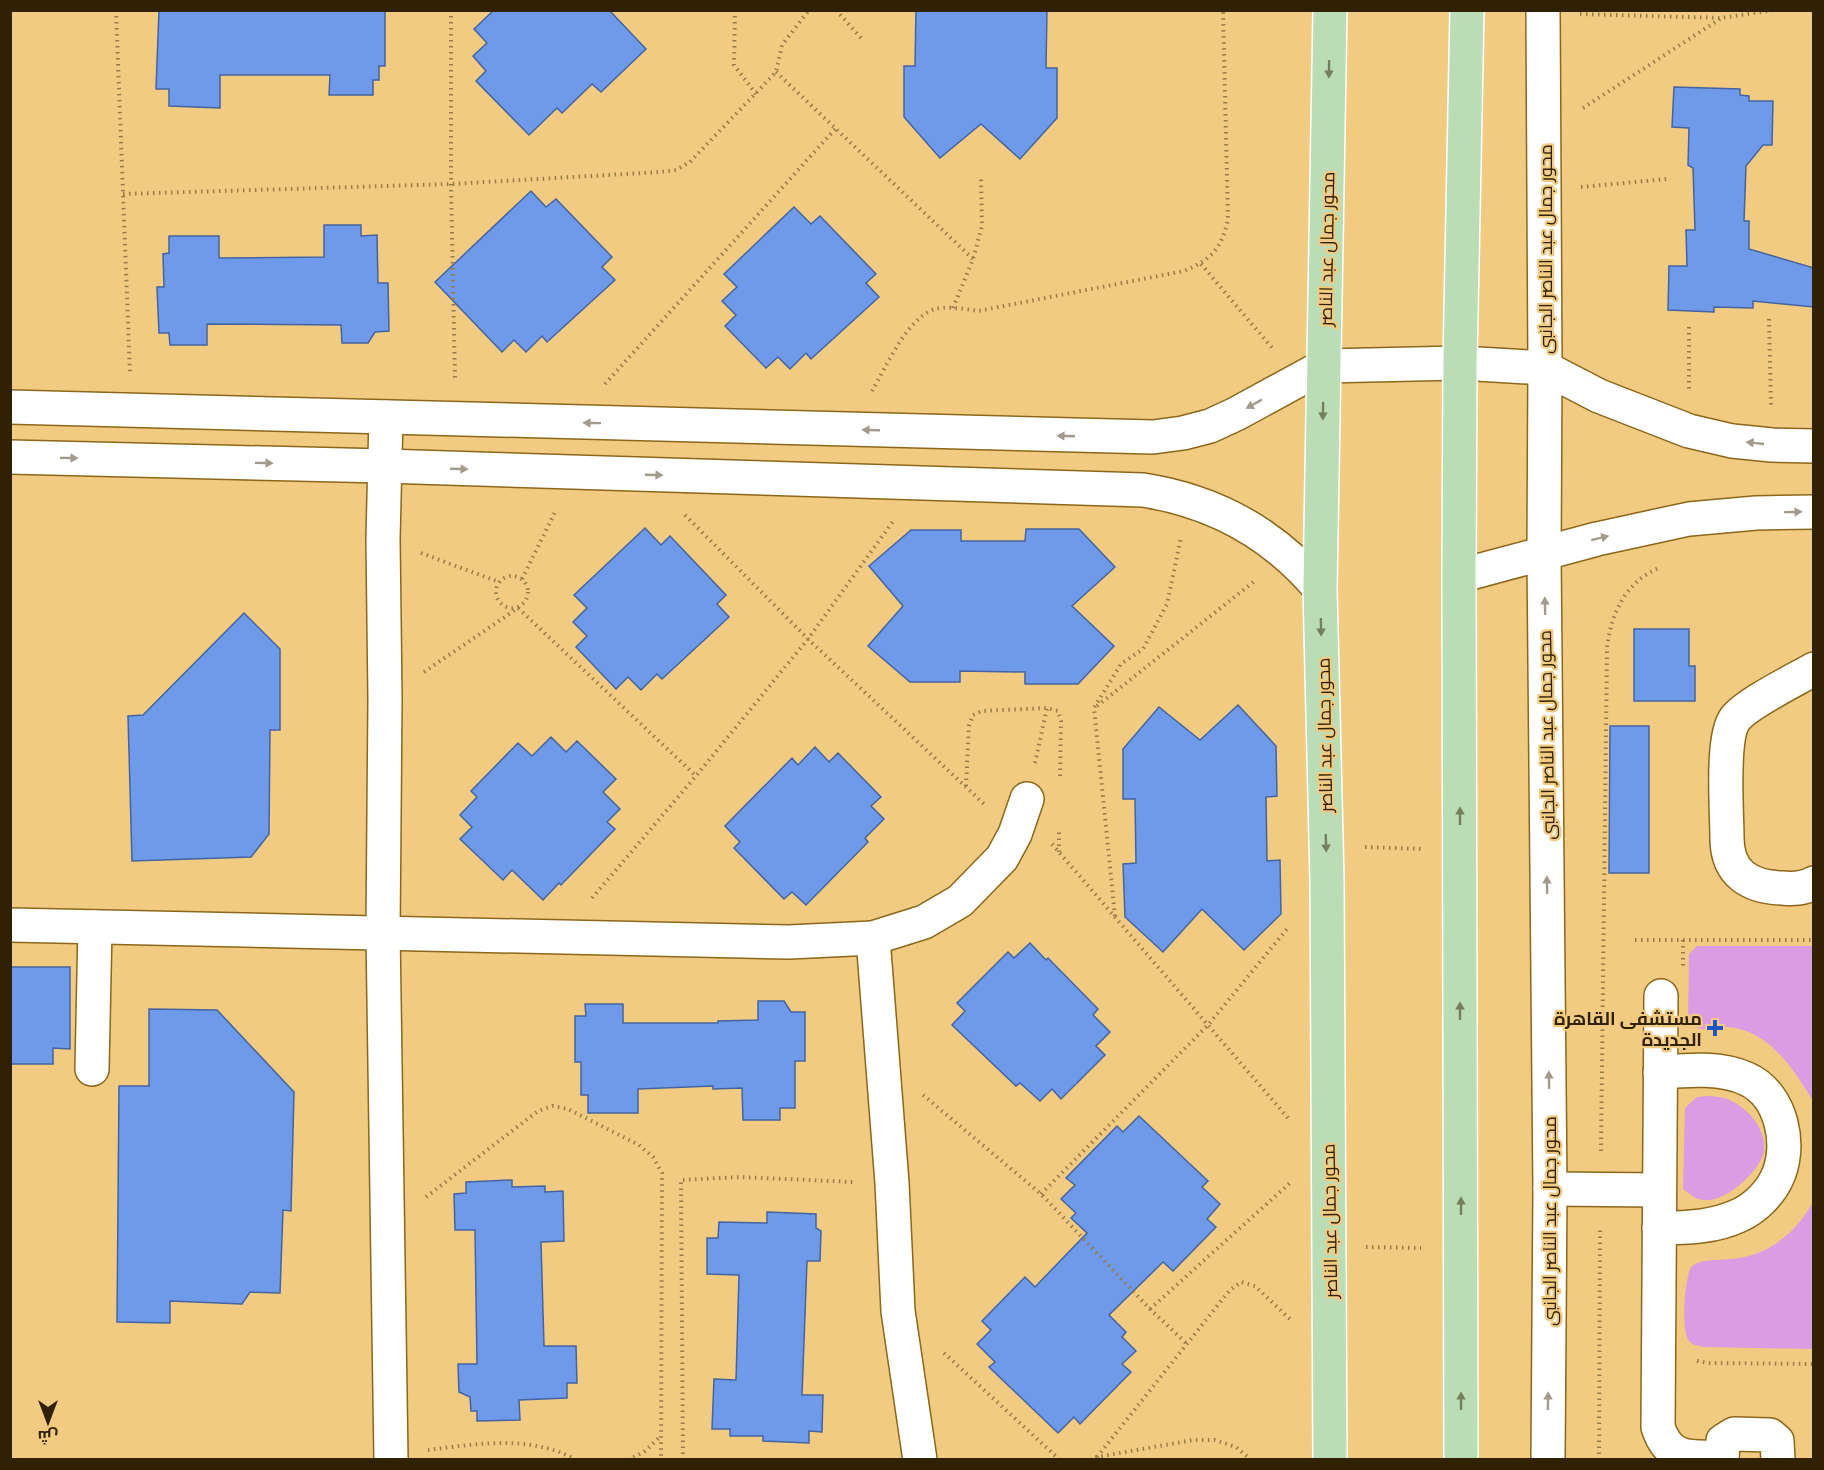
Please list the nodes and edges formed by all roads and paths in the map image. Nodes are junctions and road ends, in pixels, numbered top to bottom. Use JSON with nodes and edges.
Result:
{"nodes":[{"id":1,"x":116,"y":10,"type":"edge"},
{"id":2,"x":451,"y":10,"type":"edge"},
{"id":3,"x":735,"y":10,"type":"edge"},
{"id":4,"x":809,"y":10,"type":"edge"},
{"id":5,"x":836,"y":10,"type":"edge"},
{"id":6,"x":1224,"y":10,"type":"edge"},
{"id":7,"x":1330,"y":10,"type":"edge"},
{"id":8,"x":1467,"y":10,"type":"edge"},
{"id":9,"x":1774,"y":10,"type":"edge"},
{"id":10,"x":1543,"y":12,"type":"edge"},
{"id":11,"x":1721,"y":18,"type":"junction"},
{"id":12,"x":861,"y":38,"type":"dead end"},
{"id":13,"x":776,"y":72,"type":"junction"},
{"id":14,"x":756,"y":94,"type":"junction"},
{"id":15,"x":836,"y":128,"type":"junction"},
{"id":16,"x":1544,"y":133,"type":"junction"},
{"id":17,"x":981,"y":179,"type":"dead end"},
{"id":18,"x":1668,"y":179,"type":"dead end"},
{"id":19,"x":451,"y":184,"type":"junction"},
{"id":20,"x":1545,"y":191,"type":"junction"},
{"id":21,"x":123,"y":194,"type":"junction"},
{"id":22,"x":973,"y":259,"type":"junction"},
{"id":23,"x":1200,"y":264,"type":"junction"},
{"id":24,"x":953,"y":308,"type":"junction"},
{"id":25,"x":1769,"y":319,"type":"dead end"},
{"id":26,"x":1689,"y":327,"type":"dead end"},
{"id":27,"x":1460,"y":363,"type":"junction"},
{"id":28,"x":1545,"y":368,"type":"junction"},
{"id":29,"x":1311,"y":373,"type":"junction"},
{"id":30,"x":10,"y":407,"type":"edge"},
{"id":31,"x":132,"y":410,"type":"junction"},
{"id":32,"x":386,"y":417,"type":"junction"},
{"id":33,"x":455,"y":419,"type":"junction"},
{"id":34,"x":570,"y":423,"type":"junction"},
{"id":35,"x":849,"y":430,"type":"junction"},
{"id":36,"x":1689,"y":431,"type":"junction"},
{"id":37,"x":1772,"y":445,"type":"junction"},
{"id":38,"x":1814,"y":446,"type":"edge"},
{"id":39,"x":10,"y":457,"type":"edge"},
{"id":40,"x":384,"y":466,"type":"junction"},
{"id":41,"x":574,"y":472,"type":"junction"},
{"id":42,"x":645,"y":474,"type":"junction"},
{"id":43,"x":921,"y":483,"type":"junction"},
{"id":44,"x":1189,"y":500,"type":"junction"},
{"id":45,"x":1814,"y":512,"type":"edge"},
{"id":46,"x":383,"y":539,"type":"junction"},
{"id":47,"x":1544,"y":554,"type":"junction"},
{"id":48,"x":1288,"y":555,"type":"junction"},
{"id":49,"x":1668,"y":564,"type":"dead end"},
{"id":50,"x":1459,"y":576,"type":"junction"},
{"id":51,"x":522,"y":579,"type":"junction"},
{"id":52,"x":498,"y":582,"type":"junction"},
{"id":53,"x":1320,"y":589,"type":"junction"},
{"id":54,"x":518,"y":608,"type":"junction"},
{"id":55,"x":808,"y":639,"type":"junction"},
{"id":56,"x":1814,"y":669,"type":"edge"},
{"id":57,"x":385,"y":699,"type":"junction"},
{"id":58,"x":1047,"y":708,"type":"junction"},
{"id":59,"x":1094,"y":708,"type":"junction"},
{"id":60,"x":696,"y":776,"type":"junction"},
{"id":61,"x":1060,"y":781,"type":"dead end"},
{"id":62,"x":966,"y":787,"type":"junction"},
{"id":63,"x":1022,"y":814,"type":"junction"},
{"id":64,"x":1059,"y":817,"type":"dead end"},
{"id":65,"x":1326,"y":845,"type":"junction"},
{"id":66,"x":1460,"y":851,"type":"junction"},
{"id":67,"x":1059,"y":852,"type":"junction"},
{"id":68,"x":1814,"y":883,"type":"edge"},
{"id":69,"x":1115,"y":917,"type":"junction"},
{"id":70,"x":10,"y":925,"type":"edge"},
{"id":71,"x":1290,"y":926,"type":"dead end"},
{"id":72,"x":95,"y":927,"type":"junction"},
{"id":73,"x":382,"y":932,"type":"junction"},
{"id":74,"x":558,"y":938,"type":"junction"},
{"id":75,"x":873,"y":938,"type":"junction"},
{"id":76,"x":1635,"y":940,"type":"dead end"},
{"id":77,"x":1814,"y":940,"type":"edge"},
{"id":78,"x":1661,"y":996,"type":"dead end"},
{"id":79,"x":1208,"y":1025,"type":"junction"},
{"id":80,"x":884,"y":1062,"type":"junction"},
{"id":81,"x":92,"y":1069,"type":"dead end"},
{"id":82,"x":1660,"y":1072,"type":"junction"},
{"id":83,"x":1290,"y":1120,"type":"dead end"},
{"id":84,"x":1329,"y":1143,"type":"junction"},
{"id":85,"x":892,"y":1183,"type":"junction"},
{"id":86,"x":1550,"y":1189,"type":"junction"},
{"id":87,"x":1601,"y":1189,"type":"junction"},
{"id":88,"x":1659,"y":1190,"type":"junction"},
{"id":89,"x":1041,"y":1194,"type":"junction"},
{"id":90,"x":387,"y":1228,"type":"junction"},
{"id":91,"x":1659,"y":1228,"type":"junction"},
{"id":92,"x":1330,"y":1247,"type":"junction"},
{"id":93,"x":1461,"y":1248,"type":"junction"},
{"id":94,"x":1150,"y":1309,"type":"junction"},
{"id":95,"x":1186,"y":1344,"type":"junction"},
{"id":96,"x":941,"y":1350,"type":"dead end"},
{"id":97,"x":1330,"y":1358,"type":"junction"},
{"id":98,"x":1692,"y":1360,"type":"dead end"},
{"id":99,"x":1814,"y":1364,"type":"edge"},
{"id":100,"x":661,"y":1436,"type":"junction"},
{"id":101,"x":1097,"y":1456,"type":"junction"},
{"id":102,"x":391,"y":1457,"type":"edge"},
{"id":103,"x":1722,"y":1458,"type":"edge"},
{"id":104,"x":576,"y":1460,"type":"edge"},
{"id":105,"x":628,"y":1460,"type":"edge"},
{"id":106,"x":661,"y":1460,"type":"edge"},
{"id":107,"x":683,"y":1460,"type":"edge"},
{"id":108,"x":920,"y":1460,"type":"edge"},
{"id":109,"x":1060,"y":1460,"type":"edge"},
{"id":110,"x":1090,"y":1460,"type":"edge"},
{"id":111,"x":1251,"y":1460,"type":"edge"},
{"id":112,"x":1330,"y":1460,"type":"edge"},
{"id":113,"x":1461,"y":1460,"type":"edge"},
{"id":114,"x":1548,"y":1460,"type":"edge"},
{"id":115,"x":1599,"y":1460,"type":"edge"},
{"id":116,"x":1778,"y":1460,"type":"edge"}],
"edges":[{"from":1,"to":21,"type":"path"},
{"from":2,"to":19,"type":"path"},
{"from":3,"to":14,"type":"path"},
{"from":4,"to":13,"type":"path"},
{"from":5,"to":12,"type":"path"},
{"from":6,"to":23,"type":"path"},
{"from":7,"to":29,"type":"main road","name":"محور جمال عبد الناصر","one_way":true},
{"from":8,"to":27,"type":"main road"},
{"from":9,"to":11,"type":"path"},
{"from":10,"to":11,"type":"path"},
{"from":10,"to":16,"type":"street","name":"محور جمال عبد الناصر الجانبى"},
{"from":11,"to":16,"type":"path"},
{"from":13,"to":14,"type":"path"},
{"from":13,"to":15,"type":"path"},
{"from":14,"to":19,"type":"path"},
{"from":15,"to":22,"type":"path"},
{"from":15,"to":34,"type":"path"},
{"from":16,"to":20,"type":"street","name":"محور جمال عبد الناصر الجانبى"},
{"from":17,"to":22,"type":"path"},
{"from":18,"to":20,"type":"path"},
{"from":19,"to":21,"type":"path"},
{"from":19,"to":33,"type":"path"},
{"from":20,"to":28,"type":"street","name":"محور جمال عبد الناصر الجانبى"},
{"from":21,"to":31,"type":"path"},
{"from":22,"to":24,"type":"path"},
{"from":23,"to":24,"type":"path"},
{"from":23,"to":29,"type":"path"},
{"from":24,"to":35,"type":"path"},
{"from":25,"to":37,"type":"path"},
{"from":26,"to":36,"type":"path"},
{"from":27,"to":28,"type":"street"},
{"from":27,"to":29,"type":"street"},
{"from":27,"to":50,"type":"main road"},
{"from":28,"to":36,"type":"street"},
{"from":28,"to":47,"type":"street","name":"محور جمال عبد الناصر الجانبى"},
{"from":29,"to":35,"type":"street","one_way":true},
{"from":29,"to":53,"type":"main road","name":"محور جمال عبد الناصر","one_way":true},
{"from":30,"to":31,"type":"street"},
{"from":31,"to":32,"type":"street"},
{"from":32,"to":33,"type":"street"},
{"from":32,"to":40,"type":"street"},
{"from":33,"to":34,"type":"street"},
{"from":35,"to":34,"type":"street","one_way":true},
{"from":37,"to":36,"type":"street","one_way":true},
{"from":37,"to":38,"type":"street"},
{"from":39,"to":40,"type":"street","one_way":true},
{"from":40,"to":41,"type":"street","one_way":true},
{"from":40,"to":46,"type":"street"},
{"from":41,"to":42,"type":"street"},
{"from":41,"to":51,"type":"path"},
{"from":42,"to":43,"type":"street","one_way":true},
{"from":42,"to":55,"type":"path"},
{"from":43,"to":44,"type":"street"},
{"from":43,"to":55,"type":"path"},
{"from":44,"to":48,"type":"street"},
{"from":44,"to":59,"type":"path"},
{"from":47,"to":45,"type":"street","one_way":true},
{"from":46,"to":52,"type":"path"},
{"from":46,"to":57,"type":"street"},
{"from":47,"to":50,"type":"street"},
{"from":86,"to":47,"type":"street","name":"محور جمال عبد الناصر الجانبى","one_way":true},
{"from":48,"to":53,"type":"street"},
{"from":48,"to":59,"type":"path"},
{"from":49,"to":87,"type":"path"},
{"from":66,"to":50,"type":"main road","one_way":true},
{"from":51,"to":52,"type":"path"},
{"from":51,"to":54,"type":"path"},
{"from":52,"to":54,"type":"path"},
{"from":53,"to":65,"type":"main road","name":"محور جمال عبد الناصر","one_way":true},
{"from":54,"to":57,"type":"path"},
{"from":54,"to":60,"type":"path"},
{"from":55,"to":60,"type":"path"},
{"from":55,"to":62,"type":"path"},
{"from":56,"to":68,"type":"street"},
{"from":57,"to":73,"type":"street"},
{"from":58,"to":61,"type":"path"},
{"from":58,"to":62,"type":"path"},
{"from":58,"to":63,"type":"path"},
{"from":59,"to":69,"type":"path"},
{"from":60,"to":74,"type":"path"},
{"from":62,"to":63,"type":"path"},
{"from":63,"to":67,"type":"path"},
{"from":63,"to":75,"type":"street"},
{"from":64,"to":67,"type":"path"},
{"from":65,"to":66,"type":"path"},
{"from":65,"to":84,"type":"main road","name":"محور جمال عبد الناصر"},
{"from":93,"to":66,"type":"main road","one_way":true},
{"from":67,"to":69,"type":"path"},
{"from":69,"to":79,"type":"path"},
{"from":70,"to":72,"type":"street"},
{"from":71,"to":79,"type":"path"},
{"from":72,"to":73,"type":"street"},
{"from":72,"to":81,"type":"street"},
{"from":73,"to":74,"type":"street"},
{"from":73,"to":90,"type":"street"},
{"from":74,"to":75,"type":"street"},
{"from":75,"to":80,"type":"street"},
{"from":76,"to":77,"type":"path"},
{"from":78,"to":82,"type":"street"},
{"from":79,"to":83,"type":"path"},
{"from":79,"to":89,"type":"path"},
{"from":80,"to":85,"type":"street"},
{"from":80,"to":89,"type":"path"},
{"from":82,"to":88,"type":"street"},
{"from":82,"to":91,"type":"street"},
{"from":84,"to":92,"type":"main road","name":"محور جمال عبد الناصر"},
{"from":84,"to":94,"type":"path"},
{"from":85,"to":107,"type":"path"},
{"from":85,"to":108,"type":"street"},
{"from":86,"to":87,"type":"street"},
{"from":114,"to":86,"type":"street","name":"محور جمال عبد الناصر الجانبى","one_way":true},
{"from":87,"to":88,"type":"street"},
{"from":87,"to":115,"type":"path"},
{"from":88,"to":91,"type":"street"},
{"from":89,"to":94,"type":"path"},
{"from":90,"to":100,"type":"path"},
{"from":90,"to":102,"type":"street"},
{"from":91,"to":103,"type":"street"},
{"from":92,"to":93,"type":"path"},
{"from":92,"to":97,"type":"main road","name":"محور جمال عبد الناصر"},
{"from":113,"to":93,"type":"main road","one_way":true},
{"from":94,"to":95,"type":"path"},
{"from":95,"to":97,"type":"path"},
{"from":95,"to":101,"type":"path"},
{"from":96,"to":109,"type":"path"},
{"from":97,"to":112,"type":"main road","name":"محور جمال عبد الناصر"},
{"from":98,"to":99,"type":"path"},
{"from":100,"to":105,"type":"path"},
{"from":100,"to":106,"type":"path"},
{"from":101,"to":110,"type":"path"},
{"from":101,"to":111,"type":"path"},
{"from":102,"to":104,"type":"path"},
{"from":103,"to":116,"type":"street"}]}
